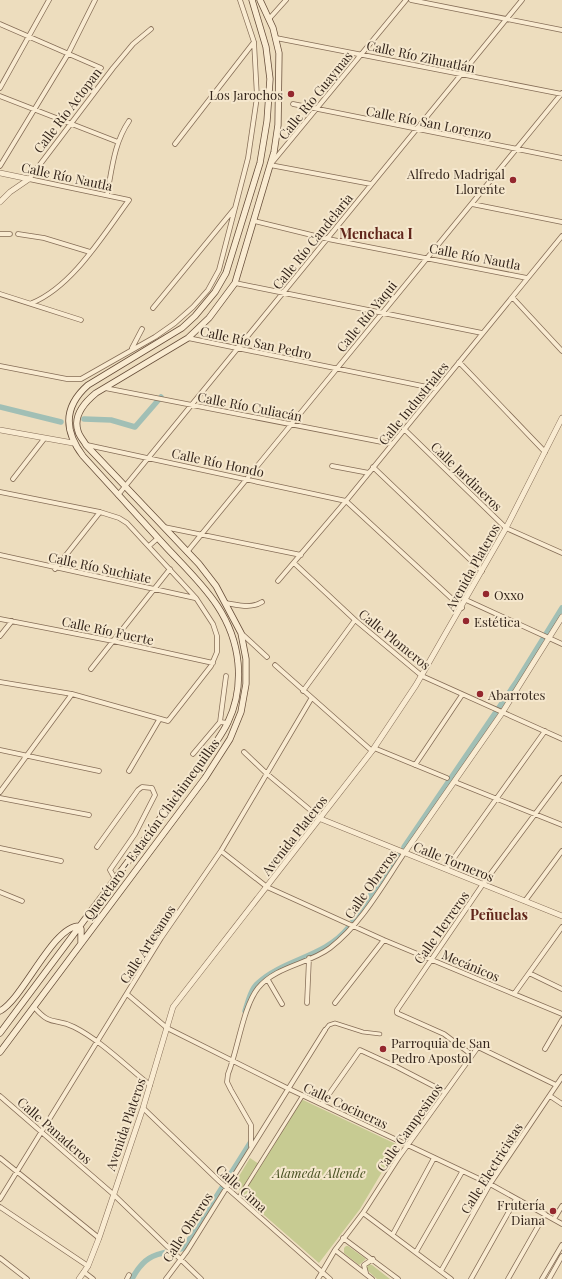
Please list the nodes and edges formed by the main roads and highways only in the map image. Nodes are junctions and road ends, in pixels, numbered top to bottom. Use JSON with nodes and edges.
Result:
{"nodes":[{"id":1,"x":252,"y":0,"type":"edge"},
{"id":2,"x":260,"y":0,"type":"edge"},
{"id":3,"x":79,"y":926,"type":"junction"},
{"id":4,"x":81,"y":944,"type":"junction"},
{"id":5,"x":0,"y":1011,"type":"edge"},
{"id":6,"x":0,"y":1033,"type":"edge"},
{"id":7,"x":0,"y":1052,"type":"edge"}],
"edges":[{"from":1,"to":3,"type":"main road","name":"Querétaro - Estación Chichimequillas"},
{"from":2,"to":4,"type":"main road","name":"Querétaro - Estación Chichimequillas"},
{"from":3,"to":4,"type":"main road"},
{"from":3,"to":5,"type":"main road"},
{"from":3,"to":6,"type":"main road","name":"Querétaro - Estación Chichimequillas"},
{"from":4,"to":7,"type":"main road","name":"Querétaro - Estación Chichimequillas"}]}
